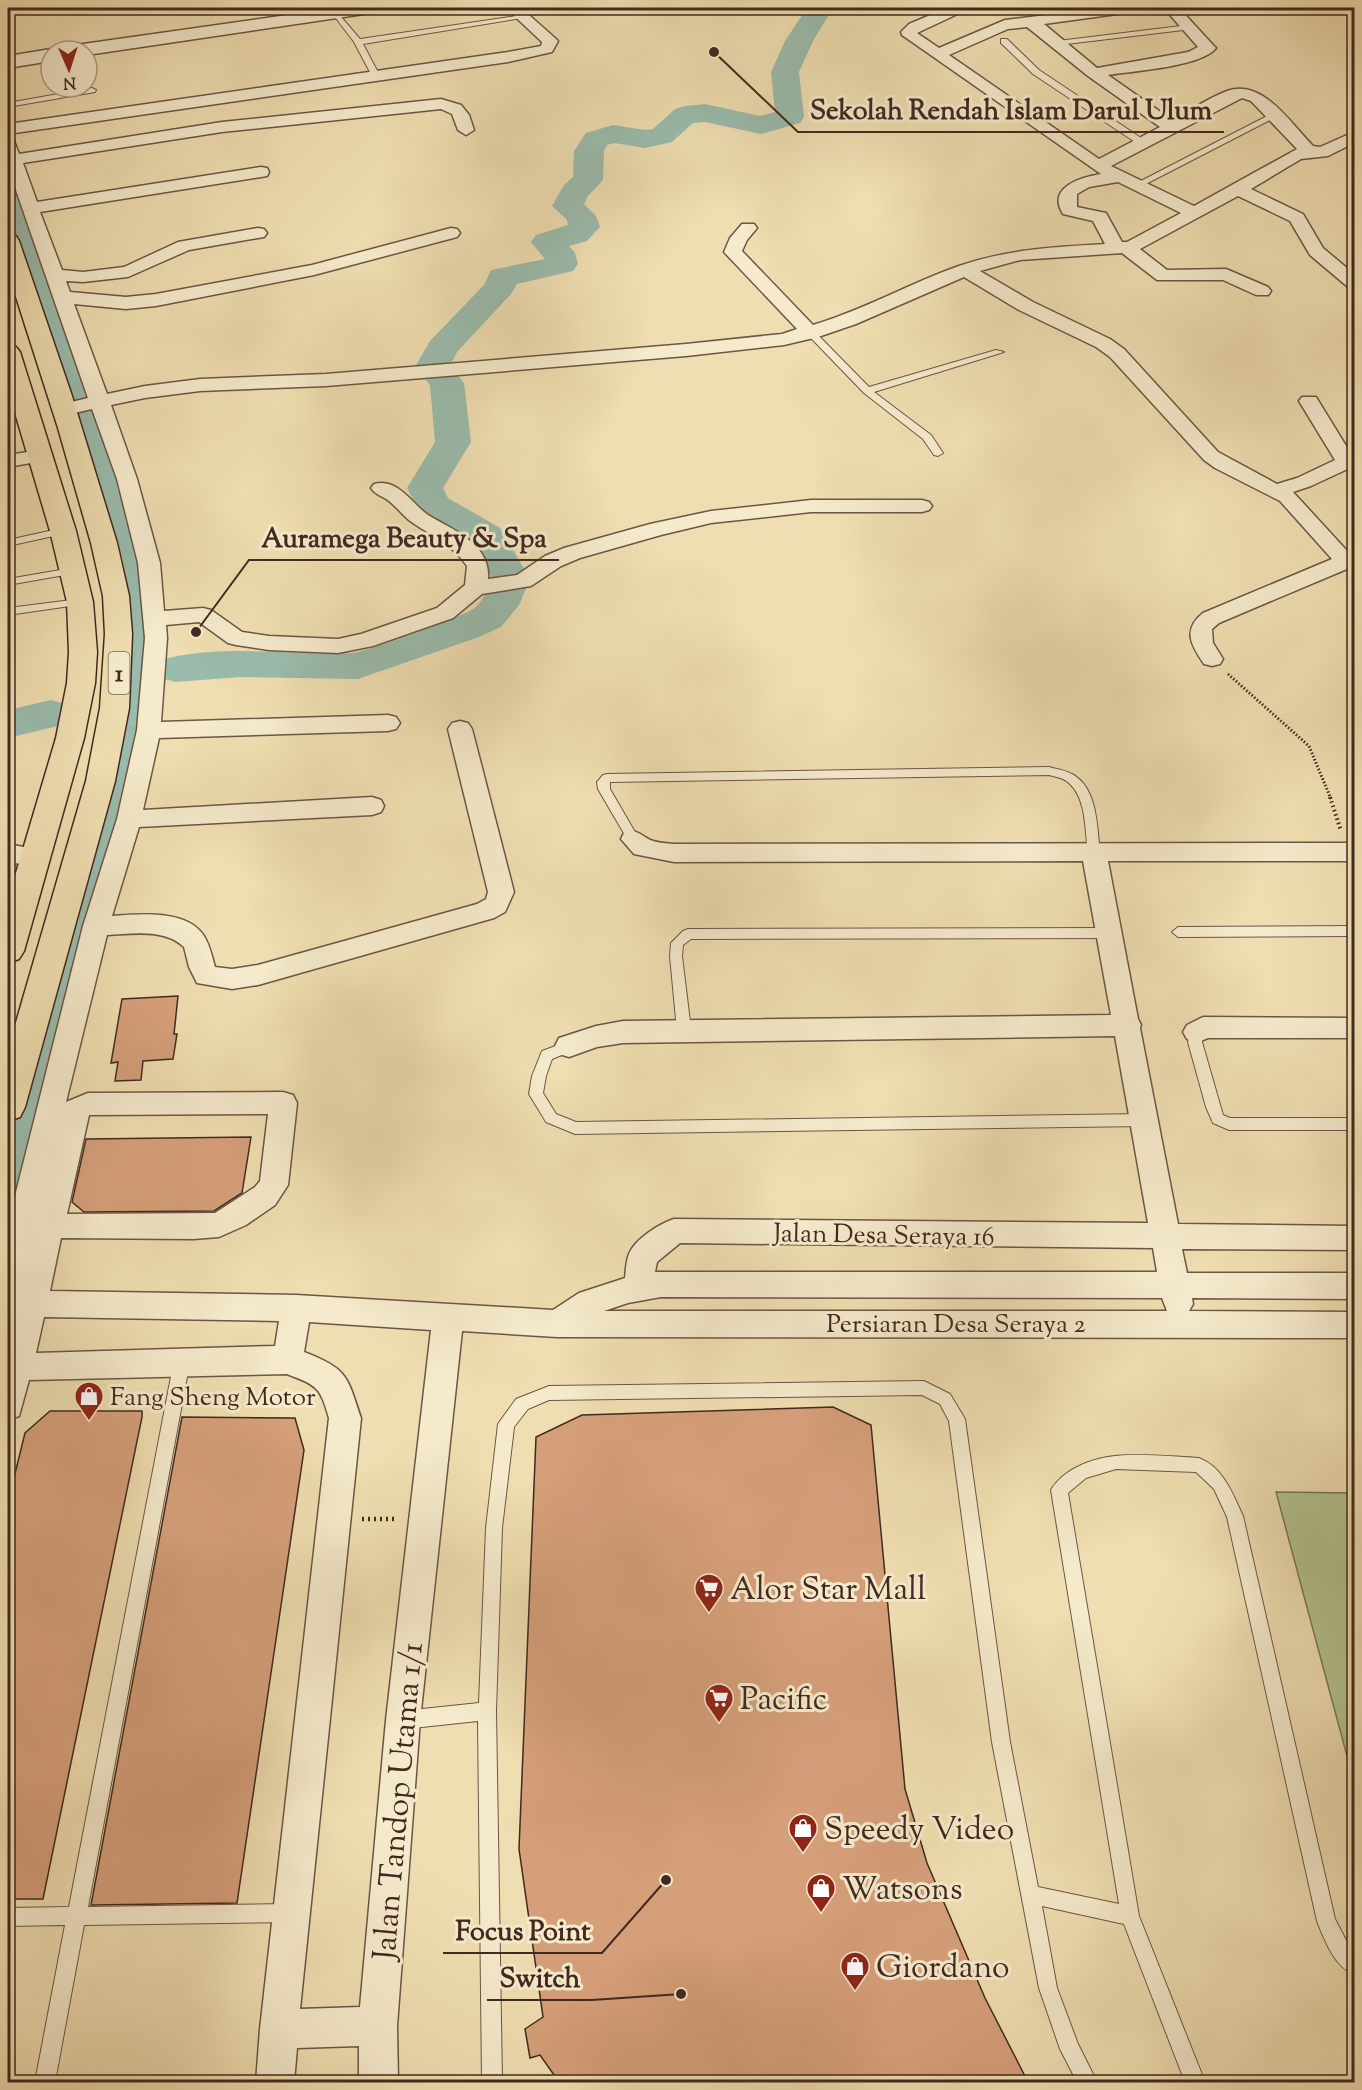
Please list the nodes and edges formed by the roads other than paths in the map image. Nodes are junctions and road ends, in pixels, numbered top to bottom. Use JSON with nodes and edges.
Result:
{"nodes":[{"id":1,"x":371,"y":8,"type":"edge"},
{"id":2,"x":959,"y":8,"type":"edge"},
{"id":3,"x":1132,"y":8,"type":"edge"},
{"id":4,"x":1171,"y":8,"type":"edge"},
{"id":5,"x":518,"y":12,"type":"edge"},
{"id":6,"x":336,"y":13,"type":"junction"},
{"id":7,"x":1030,"y":21,"type":"junction"},
{"id":8,"x":1189,"y":27,"type":"junction"},
{"id":9,"x":1004,"y":41,"type":"dead end"},
{"id":10,"x":358,"y":42,"type":"junction"},
{"id":11,"x":1058,"y":43,"type":"junction"},
{"id":12,"x":99,"y":48,"type":"edge"},
{"id":13,"x":938,"y":54,"type":"junction"},
{"id":14,"x":39,"y":57,"type":"edge"},
{"id":15,"x":8,"y":62,"type":"edge"},
{"id":16,"x":1094,"y":73,"type":"junction"},
{"id":17,"x":376,"y":76,"type":"junction"},
{"id":18,"x":42,"y":99,"type":"edge"},
{"id":19,"x":8,"y":105,"type":"edge"},
{"id":20,"x":1274,"y":116,"type":"junction"},
{"id":21,"x":1170,"y":126,"type":"junction"},
{"id":22,"x":466,"y":130,"type":"dead end"},
{"id":23,"x":1354,"y":137,"type":"edge"},
{"id":24,"x":1141,"y":142,"type":"junction"},
{"id":25,"x":9,"y":146,"type":"edge"},
{"id":26,"x":1308,"y":151,"type":"junction"},
{"id":27,"x":1098,"y":166,"type":"junction"},
{"id":28,"x":261,"y":172,"type":"dead end"},
{"id":29,"x":1120,"y":177,"type":"junction"},
{"id":30,"x":1137,"y":185,"type":"junction"},
{"id":31,"x":1238,"y":189,"type":"junction"},
{"id":32,"x":31,"y":208,"type":"junction"},
{"id":33,"x":1194,"y":212,"type":"junction"},
{"id":34,"x":748,"y":228,"type":"dead end"},
{"id":35,"x":258,"y":233,"type":"dead end"},
{"id":36,"x":451,"y":233,"type":"dead end"},
{"id":37,"x":8,"y":241,"type":"edge"},
{"id":38,"x":1122,"y":249,"type":"junction"},
{"id":39,"x":965,"y":270,"type":"junction"},
{"id":40,"x":53,"y":275,"type":"junction"},
{"id":41,"x":1354,"y":283,"type":"edge"},
{"id":42,"x":1262,"y":291,"type":"dead end"},
{"id":43,"x":61,"y":297,"type":"junction"},
{"id":44,"x":811,"y":333,"type":"junction"},
{"id":45,"x":8,"y":352,"type":"edge"},
{"id":46,"x":999,"y":352,"type":"dead end"},
{"id":47,"x":867,"y":391,"type":"junction"},
{"id":48,"x":100,"y":401,"type":"junction"},
{"id":49,"x":1309,"y":401,"type":"dead end"},
{"id":50,"x":66,"y":409,"type":"junction"},
{"id":51,"x":938,"y":453,"type":"dead end"},
{"id":52,"x":41,"y":456,"type":"junction"},
{"id":53,"x":1350,"y":460,"type":"edge"},
{"id":54,"x":8,"y":461,"type":"edge"},
{"id":55,"x":381,"y":488,"type":"dead end"},
{"id":56,"x":1278,"y":490,"type":"junction"},
{"id":57,"x":922,"y":506,"type":"dead end"},
{"id":58,"x":63,"y":531,"type":"junction"},
{"id":59,"x":8,"y":543,"type":"edge"},
{"id":60,"x":1350,"y":560,"type":"edge"},
{"id":61,"x":72,"y":572,"type":"junction"},
{"id":62,"x":8,"y":582,"type":"edge"},
{"id":63,"x":479,"y":587,"type":"junction"},
{"id":64,"x":80,"y":602,"type":"junction"},
{"id":65,"x":8,"y":612,"type":"edge"},
{"id":66,"x":155,"y":619,"type":"junction"},
{"id":67,"x":1212,"y":659,"type":"road end"},
{"id":68,"x":388,"y":723,"type":"dead end"},
{"id":69,"x":460,"y":729,"type":"dead end"},
{"id":70,"x":149,"y":730,"type":"junction"},
{"id":71,"x":372,"y":806,"type":"dead end"},
{"id":72,"x":129,"y":819,"type":"junction"},
{"id":73,"x":633,"y":839,"type":"joint"},
{"id":74,"x":1351,"y":852,"type":"edge"},
{"id":75,"x":8,"y":853,"type":"edge"},
{"id":76,"x":1094,"y":853,"type":"junction"},
{"id":77,"x":34,"y":857,"type":"junction"},
{"id":78,"x":96,"y":926,"type":"junction"},
{"id":79,"x":1354,"y":931,"type":"edge"},
{"id":80,"x":1178,"y":932,"type":"dead end"},
{"id":81,"x":1109,"y":933,"type":"junction"},
{"id":82,"x":8,"y":951,"type":"edge"},
{"id":83,"x":1128,"y":1025,"type":"junction"},
{"id":84,"x":1354,"y":1028,"type":"edge"},
{"id":85,"x":684,"y":1030,"type":"junction"},
{"id":86,"x":1196,"y":1032,"type":"joint"},
{"id":87,"x":569,"y":1046,"type":"joint"},
{"id":88,"x":8,"y":1107,"type":"edge"},
{"id":89,"x":1144,"y":1120,"type":"junction"},
{"id":90,"x":1354,"y":1124,"type":"edge"},
{"id":91,"x":40,"y":1143,"type":"junction"},
{"id":92,"x":68,"y":1144,"type":"junction"},
{"id":93,"x":50,"y":1226,"type":"junction"},
{"id":94,"x":1166,"y":1238,"type":"junction"},
{"id":95,"x":1354,"y":1238,"type":"edge"},
{"id":96,"x":8,"y":1280,"type":"edge"},
{"id":97,"x":1174,"y":1286,"type":"junction"},
{"id":98,"x":1354,"y":1286,"type":"edge"},
{"id":99,"x":638,"y":1288,"type":"junction"},
{"id":100,"x":19,"y":1303,"type":"edge"},
{"id":101,"x":296,"y":1308,"type":"junction"},
{"id":102,"x":448,"y":1317,"type":"junction"},
{"id":103,"x":1181,"y":1323,"type":"junction"},
{"id":104,"x":557,"y":1324,"type":"junction"},
{"id":105,"x":1354,"y":1325,"type":"edge"},
{"id":106,"x":288,"y":1360,"type":"junction"},
{"id":107,"x":182,"y":1361,"type":"junction"},
{"id":108,"x":16,"y":1367,"type":"junction"},
{"id":109,"x":8,"y":1406,"type":"edge"},
{"id":110,"x":487,"y":1711,"type":"junction"},
{"id":111,"x":403,"y":1720,"type":"junction"},
{"id":112,"x":1030,"y":1894,"type":"junction"},
{"id":113,"x":294,"y":1912,"type":"junction"},
{"id":114,"x":78,"y":1916,"type":"junction"},
{"id":115,"x":1130,"y":1916,"type":"junction"},
{"id":116,"x":8,"y":1917,"type":"edge"},
{"id":117,"x":1354,"y":1965,"type":"edge"},
{"id":118,"x":378,"y":2026,"type":"junction"},
{"id":119,"x":279,"y":2029,"type":"junction"},
{"id":120,"x":45,"y":2082,"type":"edge"},
{"id":121,"x":275,"y":2082,"type":"edge"},
{"id":122,"x":378,"y":2082,"type":"edge"},
{"id":123,"x":492,"y":2082,"type":"edge"},
{"id":124,"x":1087,"y":2082,"type":"edge"},
{"id":125,"x":1195,"y":2082,"type":"edge"}],
"edges":[{"from":1,"to":6,"type":"street"},
{"from":2,"to":13,"type":"street"},
{"from":3,"to":7,"type":"street"},
{"from":4,"to":8,"type":"street"},
{"from":5,"to":10,"type":"lane"},
{"from":5,"to":17,"type":"street"},
{"from":6,"to":10,"type":"lane"},
{"from":6,"to":12,"type":"street"},
{"from":7,"to":11,"type":"street"},
{"from":7,"to":13,"type":"street"},
{"from":8,"to":11,"type":"lane"},
{"from":8,"to":16,"type":"street"},
{"from":9,"to":24,"type":"lane"},
{"from":10,"to":17,"type":"lane"},
{"from":11,"to":16,"type":"street"},
{"from":13,"to":27,"type":"street"},
{"from":14,"to":15,"type":"street"},
{"from":16,"to":21,"type":"street"},
{"from":17,"to":25,"type":"street"},
{"from":18,"to":19,"type":"lane"},
{"from":20,"to":21,"type":"street"},
{"from":20,"to":26,"type":"street"},
{"from":20,"to":30,"type":"lane"},
{"from":21,"to":24,"type":"street"},
{"from":22,"to":25,"type":"street"},
{"from":23,"to":26,"type":"street"},
{"from":24,"to":27,"type":"street"},
{"from":25,"to":32,"type":"street"},
{"from":26,"to":31,"type":"street"},
{"from":27,"to":29,"type":"street"},
{"from":28,"to":32,"type":"street"},
{"from":29,"to":30,"type":"street"},
{"from":29,"to":38,"type":"street"},
{"from":30,"to":33,"type":"street"},
{"from":31,"to":33,"type":"street"},
{"from":31,"to":41,"type":"street"},
{"from":32,"to":40,"type":"street"},
{"from":33,"to":38,"type":"street"},
{"from":34,"to":44,"type":"street"},
{"from":35,"to":40,"type":"street"},
{"from":36,"to":43,"type":"street"},
{"from":37,"to":50,"type":"main road","number":"1"},
{"from":38,"to":39,"type":"street"},
{"from":38,"to":42,"type":"street"},
{"from":39,"to":44,"type":"street"},
{"from":39,"to":56,"type":"street"},
{"from":40,"to":43,"type":"street"},
{"from":43,"to":48,"type":"street"},
{"from":44,"to":47,"type":"lane"},
{"from":44,"to":48,"type":"street"},
{"from":45,"to":52,"type":"main road","number":"1"},
{"from":46,"to":47,"type":"lane"},
{"from":47,"to":51,"type":"lane"},
{"from":48,"to":50,"type":"street"},
{"from":48,"to":66,"type":"street"},
{"from":49,"to":53,"type":"street"},
{"from":50,"to":88,"type":"main road","number":"1"},
{"from":52,"to":54,"type":"street"},
{"from":52,"to":58,"type":"main road","number":"1"},
{"from":53,"to":56,"type":"street"},
{"from":55,"to":63,"type":"street"},
{"from":56,"to":60,"type":"street"},
{"from":57,"to":63,"type":"street"},
{"from":58,"to":59,"type":"lane"},
{"from":58,"to":61,"type":"main road","number":"1"},
{"from":60,"to":67,"type":"street"},
{"from":61,"to":62,"type":"lane"},
{"from":61,"to":64,"type":"main road","number":"1"},
{"from":63,"to":66,"type":"street"},
{"from":64,"to":65,"type":"lane"},
{"from":64,"to":77,"type":"main road","number":"1"},
{"from":66,"to":70,"type":"street"},
{"from":68,"to":70,"type":"street"},
{"from":69,"to":78,"type":"street"},
{"from":70,"to":72,"type":"street"},
{"from":71,"to":72,"type":"street"},
{"from":72,"to":78,"type":"street"},
{"from":73,"to":76,"type":"street"},
{"from":73,"to":76,"type":"lane"},
{"from":74,"to":76,"type":"street"},
{"from":75,"to":77,"type":"street"},
{"from":76,"to":81,"type":"street"},
{"from":77,"to":82,"type":"main road","number":"1"},
{"from":78,"to":91,"type":"street"},
{"from":79,"to":80,"type":"lane"},
{"from":81,"to":83,"type":"street"},
{"from":81,"to":85,"type":"lane"},
{"from":83,"to":85,"type":"street"},
{"from":83,"to":89,"type":"street"},
{"from":84,"to":86,"type":"street"},
{"from":85,"to":87,"type":"street"},
{"from":86,"to":90,"type":"lane"},
{"from":87,"to":89,"type":"lane"},
{"from":89,"to":94,"type":"street"},
{"from":91,"to":92,"type":"street"},
{"from":91,"to":96,"type":"street"},
{"from":92,"to":93,"type":"street"},
{"from":92,"to":93,"type":"street"},
{"from":93,"to":100,"type":"street"},
{"from":94,"to":95,"type":"street","name":"Jalan Desa Seraya 16"},
{"from":94,"to":97,"type":"street"},
{"from":94,"to":99,"type":"street","name":"Jalan Desa Seraya 16"},
{"from":97,"to":98,"type":"street","name":"Persiaran Desa Seraya 2"},
{"from":97,"to":99,"type":"street","name":"Persiaran Desa Seraya 2"},
{"from":97,"to":103,"type":"street"},
{"from":99,"to":104,"type":"street","name":"Persiaran Desa Seraya 2"},
{"from":100,"to":101,"type":"street","name":"Persiaran Desa Seraya 2"},
{"from":100,"to":108,"type":"street"},
{"from":101,"to":102,"type":"street","name":"Persiaran Desa Seraya 2"},
{"from":101,"to":106,"type":"street"},
{"from":102,"to":104,"type":"street","name":"Persiaran Desa Seraya 2"},
{"from":102,"to":111,"type":"street","name":"Jalan Tandop Utama 1/1"},
{"from":103,"to":104,"type":"street","name":"Persiaran Desa Seraya 2"},
{"from":103,"to":105,"type":"street","name":"Persiaran Desa Seraya 2"},
{"from":106,"to":107,"type":"street"},
{"from":106,"to":113,"type":"street"},
{"from":107,"to":108,"type":"street"},
{"from":107,"to":114,"type":"lane"},
{"from":108,"to":109,"type":"street"},
{"from":110,"to":111,"type":"lane"},
{"from":110,"to":112,"type":"lane"},
{"from":110,"to":123,"type":"lane"},
{"from":111,"to":118,"type":"street","name":"Jalan Tandop Utama 1/1"},
{"from":112,"to":115,"type":"lane"},
{"from":112,"to":124,"type":"lane"},
{"from":113,"to":114,"type":"lane"},
{"from":113,"to":119,"type":"street"},
{"from":114,"to":116,"type":"lane"},
{"from":114,"to":120,"type":"lane"},
{"from":115,"to":117,"type":"lane"},
{"from":115,"to":125,"type":"lane"},
{"from":118,"to":119,"type":"street"},
{"from":118,"to":122,"type":"street","name":"Jalan Tandop Utama 1/1"},
{"from":119,"to":121,"type":"street"}]}
